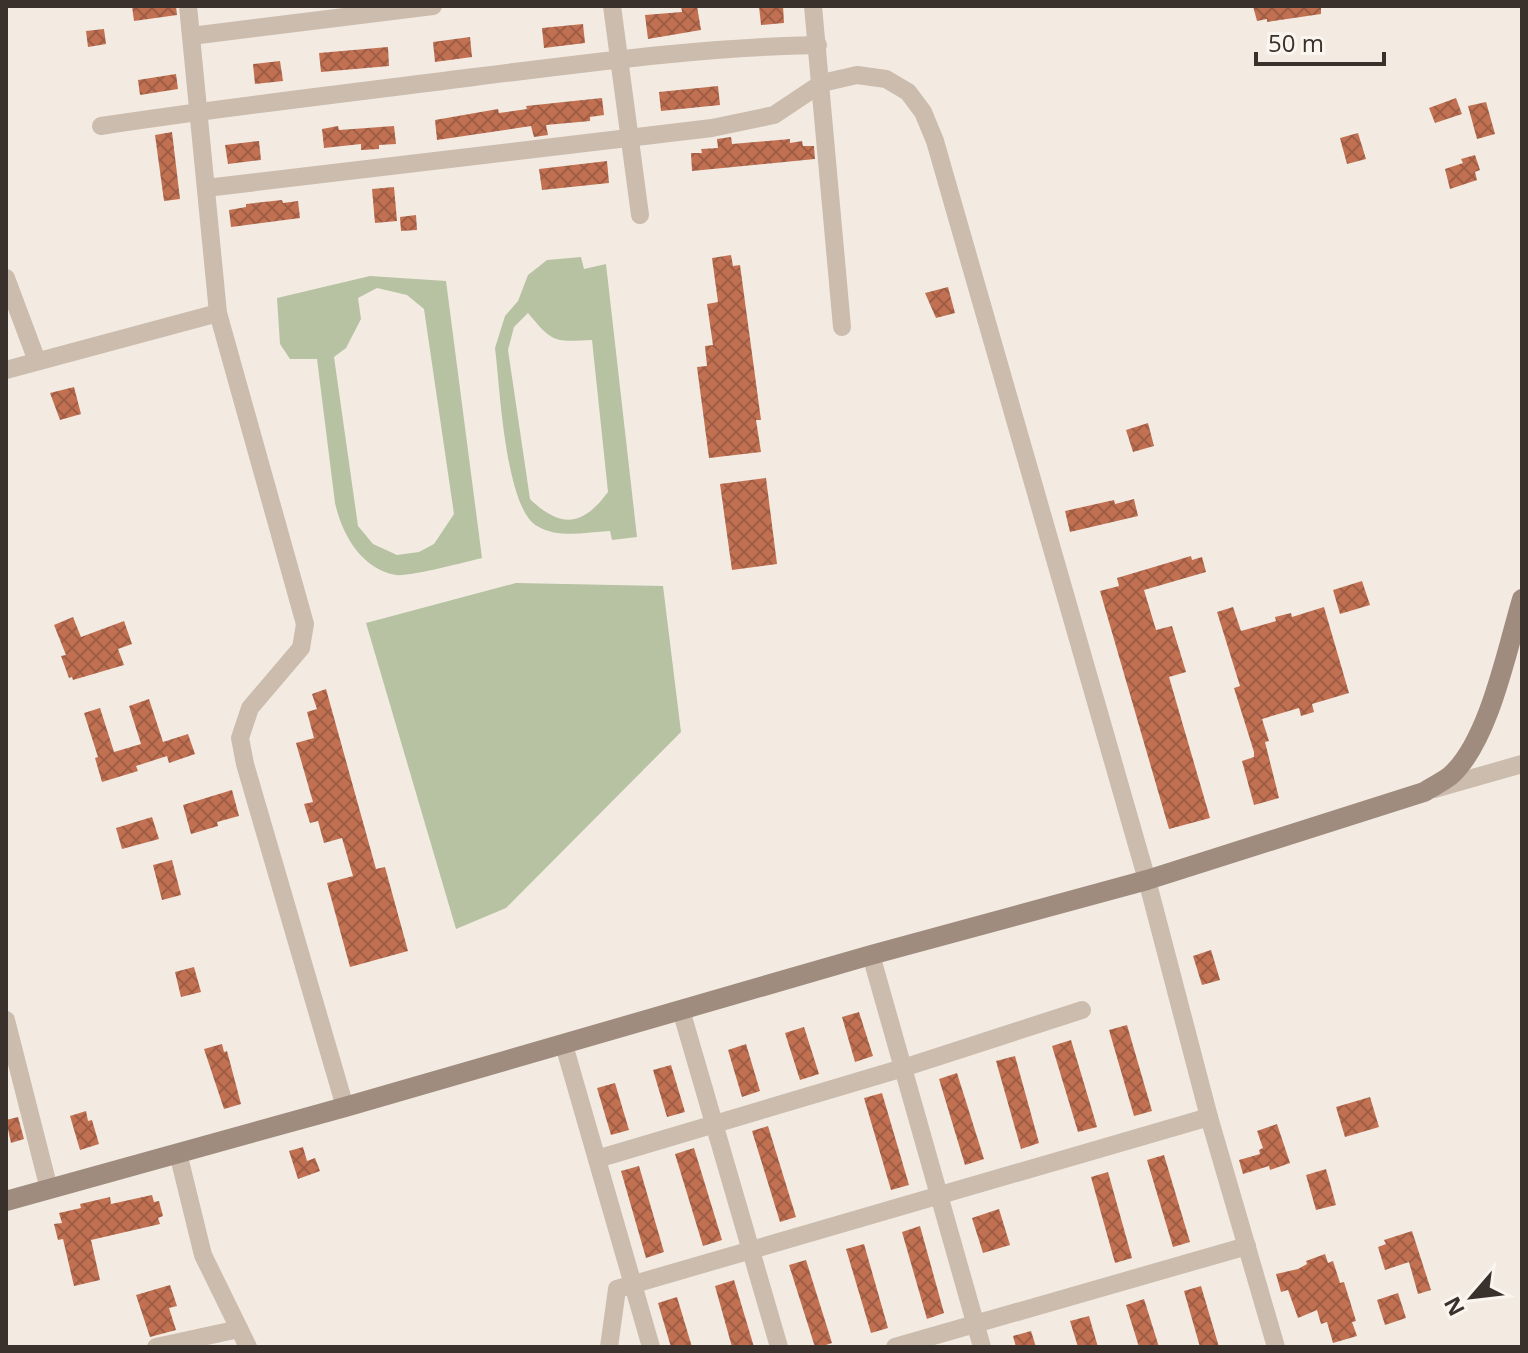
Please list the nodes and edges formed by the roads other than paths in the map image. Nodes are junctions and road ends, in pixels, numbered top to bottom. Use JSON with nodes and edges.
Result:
{"nodes":[{"id":1,"x":188,"y":6,"type":"edge"},
{"id":2,"x":433,"y":6,"type":"edge"},
{"id":3,"x":612,"y":6,"type":"edge"},
{"id":4,"x":813,"y":6,"type":"edge"},
{"id":5,"x":191,"y":36,"type":"junction"},
{"id":6,"x":818,"y":45,"type":"junction"},
{"id":7,"x":619,"y":59,"type":"junction"},
{"id":8,"x":822,"y":83,"type":"junction"},
{"id":9,"x":199,"y":111,"type":"junction"},
{"id":10,"x":101,"y":126,"type":"dead end"},
{"id":11,"x":629,"y":137,"type":"junction"},
{"id":12,"x":206,"y":188,"type":"junction"},
{"id":13,"x":640,"y":215,"type":"dead end"},
{"id":14,"x":6,"y":278,"type":"edge"},
{"id":15,"x":218,"y":313,"type":"junction"},
{"id":16,"x":842,"y":327,"type":"dead end"},
{"id":17,"x":37,"y":361,"type":"junction"},
{"id":18,"x":6,"y":370,"type":"edge"},
{"id":19,"x":1522,"y":599,"type":"edge"},
{"id":20,"x":1519,"y":764,"type":"edge"},
{"id":21,"x":1424,"y":792,"type":"junction"},
{"id":22,"x":1147,"y":880,"type":"junction"},
{"id":23,"x":871,"y":955,"type":"junction"},
{"id":24,"x":681,"y":1010,"type":"junction"},
{"id":25,"x":1082,"y":1010,"type":"dead end"},
{"id":26,"x":6,"y":1020,"type":"edge"},
{"id":27,"x":564,"y":1045,"type":"junction"},
{"id":28,"x":903,"y":1068,"type":"junction"},
{"id":29,"x":345,"y":1107,"type":"junction"},
{"id":30,"x":1209,"y":1117,"type":"junction"},
{"id":31,"x":714,"y":1123,"type":"junction"},
{"id":32,"x":178,"y":1153,"type":"junction"},
{"id":33,"x":597,"y":1159,"type":"junction"},
{"id":34,"x":49,"y":1189,"type":"junction"},
{"id":35,"x":939,"y":1194,"type":"junction"},
{"id":36,"x":6,"y":1201,"type":"edge"},
{"id":37,"x":1247,"y":1246,"type":"junction"},
{"id":38,"x":752,"y":1249,"type":"junction"},
{"id":39,"x":633,"y":1284,"type":"junction"},
{"id":40,"x":975,"y":1324,"type":"junction"},
{"id":41,"x":239,"y":1329,"type":"junction"},
{"id":42,"x":156,"y":1347,"type":"edge"},
{"id":43,"x":248,"y":1347,"type":"edge"},
{"id":44,"x":609,"y":1347,"type":"edge"},
{"id":45,"x":651,"y":1347,"type":"edge"},
{"id":46,"x":779,"y":1347,"type":"edge"},
{"id":47,"x":895,"y":1347,"type":"edge"},
{"id":48,"x":982,"y":1347,"type":"edge"},
{"id":49,"x":1276,"y":1347,"type":"edge"}],
"edges":[{"from":1,"to":5,"type":"street"},
{"from":2,"to":5,"type":"street"},
{"from":3,"to":7,"type":"street"},
{"from":4,"to":6,"type":"street"},
{"from":5,"to":9,"type":"street"},
{"from":6,"to":7,"type":"street"},
{"from":6,"to":8,"type":"street"},
{"from":7,"to":9,"type":"street"},
{"from":7,"to":11,"type":"street"},
{"from":8,"to":11,"type":"street"},
{"from":8,"to":16,"type":"street"},
{"from":8,"to":22,"type":"street"},
{"from":9,"to":10,"type":"street"},
{"from":9,"to":12,"type":"street"},
{"from":11,"to":12,"type":"street"},
{"from":11,"to":13,"type":"street"},
{"from":12,"to":15,"type":"street"},
{"from":14,"to":17,"type":"street"},
{"from":15,"to":17,"type":"street"},
{"from":15,"to":29,"type":"street"},
{"from":17,"to":18,"type":"street"},
{"from":19,"to":21,"type":"street"},
{"from":20,"to":21,"type":"street"},
{"from":21,"to":22,"type":"street"},
{"from":22,"to":23,"type":"street"},
{"from":22,"to":30,"type":"street"},
{"from":23,"to":24,"type":"street"},
{"from":23,"to":28,"type":"street"},
{"from":24,"to":27,"type":"street"},
{"from":24,"to":31,"type":"street"},
{"from":25,"to":28,"type":"street"},
{"from":26,"to":34,"type":"street"},
{"from":27,"to":29,"type":"street"},
{"from":27,"to":33,"type":"street"},
{"from":28,"to":31,"type":"street"},
{"from":28,"to":35,"type":"street"},
{"from":29,"to":32,"type":"street"},
{"from":30,"to":35,"type":"street"},
{"from":30,"to":37,"type":"street"},
{"from":31,"to":33,"type":"street"},
{"from":31,"to":38,"type":"street"},
{"from":32,"to":34,"type":"street"},
{"from":32,"to":41,"type":"street"},
{"from":33,"to":39,"type":"street"},
{"from":34,"to":36,"type":"street"},
{"from":35,"to":38,"type":"street"},
{"from":35,"to":40,"type":"street"},
{"from":37,"to":40,"type":"street"},
{"from":37,"to":49,"type":"street"},
{"from":38,"to":39,"type":"street"},
{"from":38,"to":46,"type":"street"},
{"from":39,"to":44,"type":"street"},
{"from":39,"to":45,"type":"street"},
{"from":40,"to":47,"type":"street"},
{"from":40,"to":48,"type":"street"},
{"from":41,"to":42,"type":"street"},
{"from":41,"to":43,"type":"street"}]}
